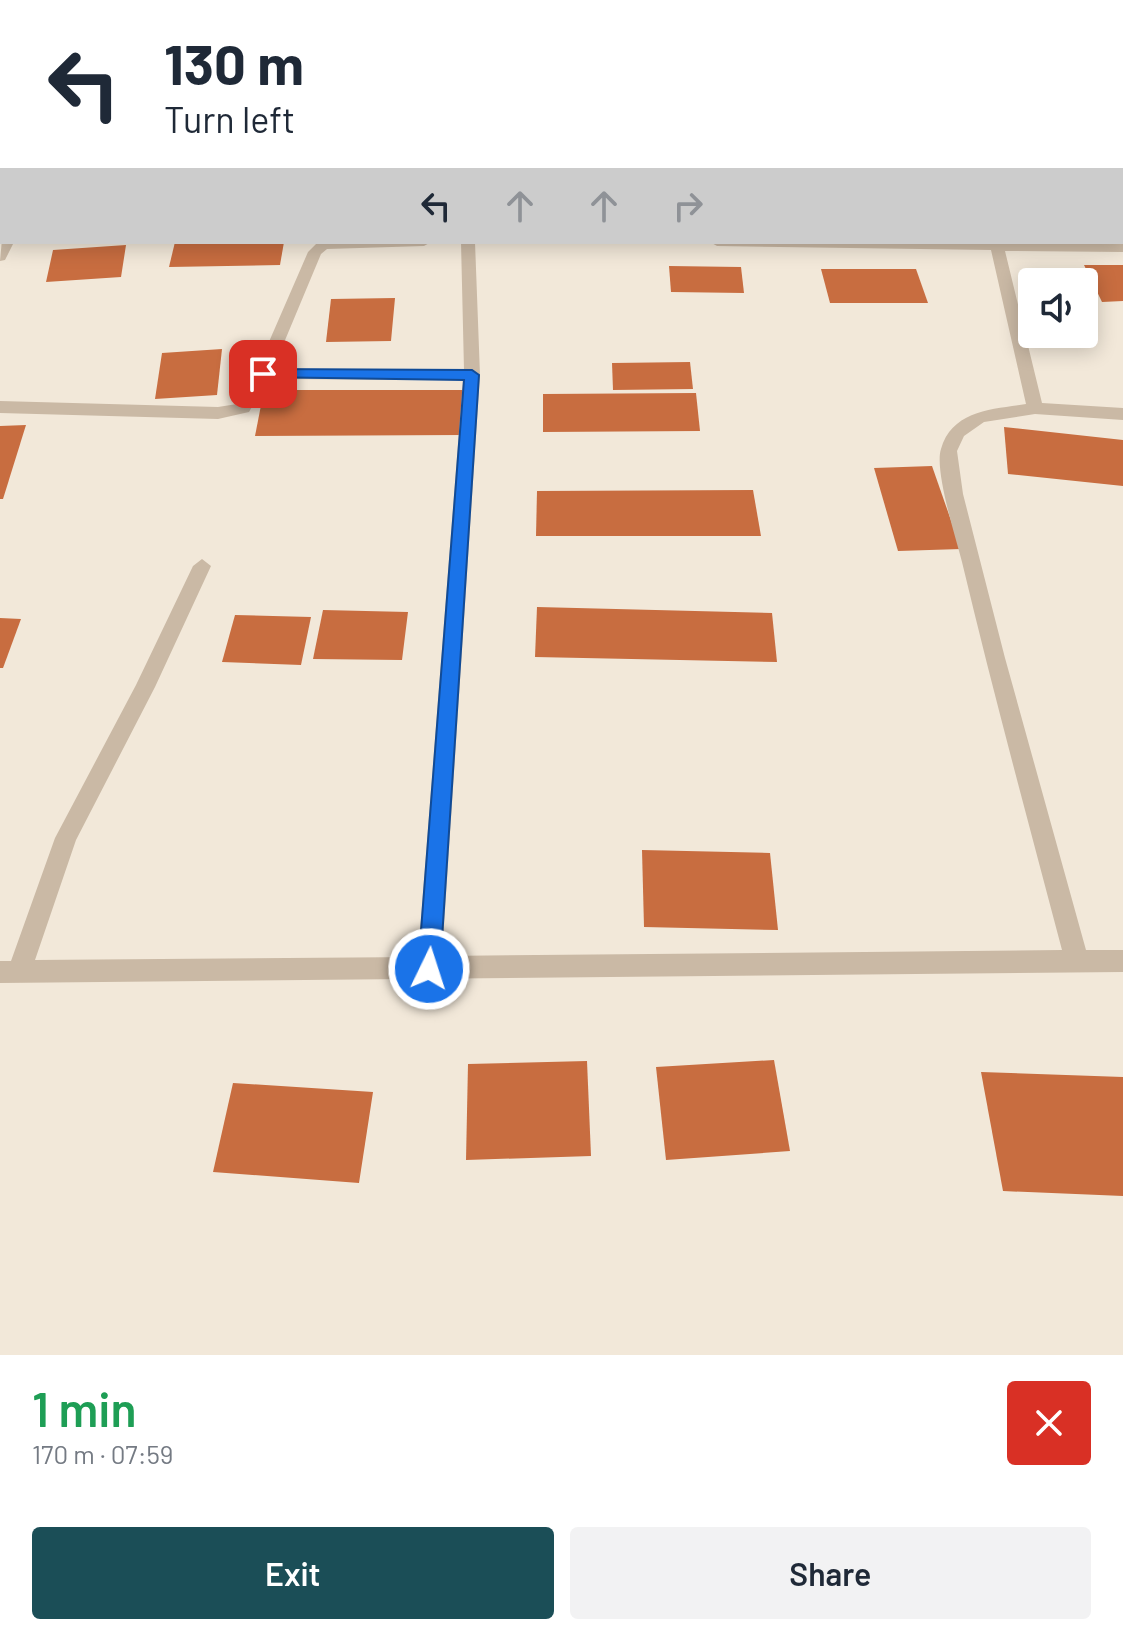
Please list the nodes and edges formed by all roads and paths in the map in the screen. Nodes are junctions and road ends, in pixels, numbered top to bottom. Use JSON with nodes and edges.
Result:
{"nodes":[{"id":1,"x":357,"y":244,"type":"edge"},
{"id":2,"x":468,"y":244,"type":"edge"},
{"id":3,"x":997,"y":244,"type":"edge"},
{"id":4,"x":1022,"y":244,"type":"edge"},
{"id":5,"x":1123,"y":248,"type":"edge"},
{"id":6,"x":263,"y":374,"type":"junction"},
{"id":7,"x":472,"y":375,"type":"junction"},
{"id":8,"x":0,"y":407,"type":"edge"},
{"id":9,"x":1035,"y":408,"type":"junction"},
{"id":10,"x":1123,"y":414,"type":"edge"},
{"id":11,"x":202,"y":566,"type":"dead end"},
{"id":12,"x":1077,"y":961,"type":"junction"},
{"id":13,"x":1123,"y":961,"type":"edge"},
{"id":14,"x":429,"y":969,"type":"junction"},
{"id":15,"x":9,"y":972,"type":"edge"}],
"edges":[{"from":1,"to":6,"type":"street"},
{"from":2,"to":7,"type":"street"},
{"from":3,"to":9,"type":"street"},
{"from":4,"to":5,"type":"street"},
{"from":6,"to":7,"type":"street"},
{"from":6,"to":8,"type":"street"},
{"from":7,"to":14,"type":"street"},
{"from":9,"to":10,"type":"street"},
{"from":9,"to":12,"type":"street"},
{"from":11,"to":15,"type":"street"},
{"from":12,"to":13,"type":"street"},
{"from":12,"to":14,"type":"street"},
{"from":14,"to":15,"type":"street"}]}
